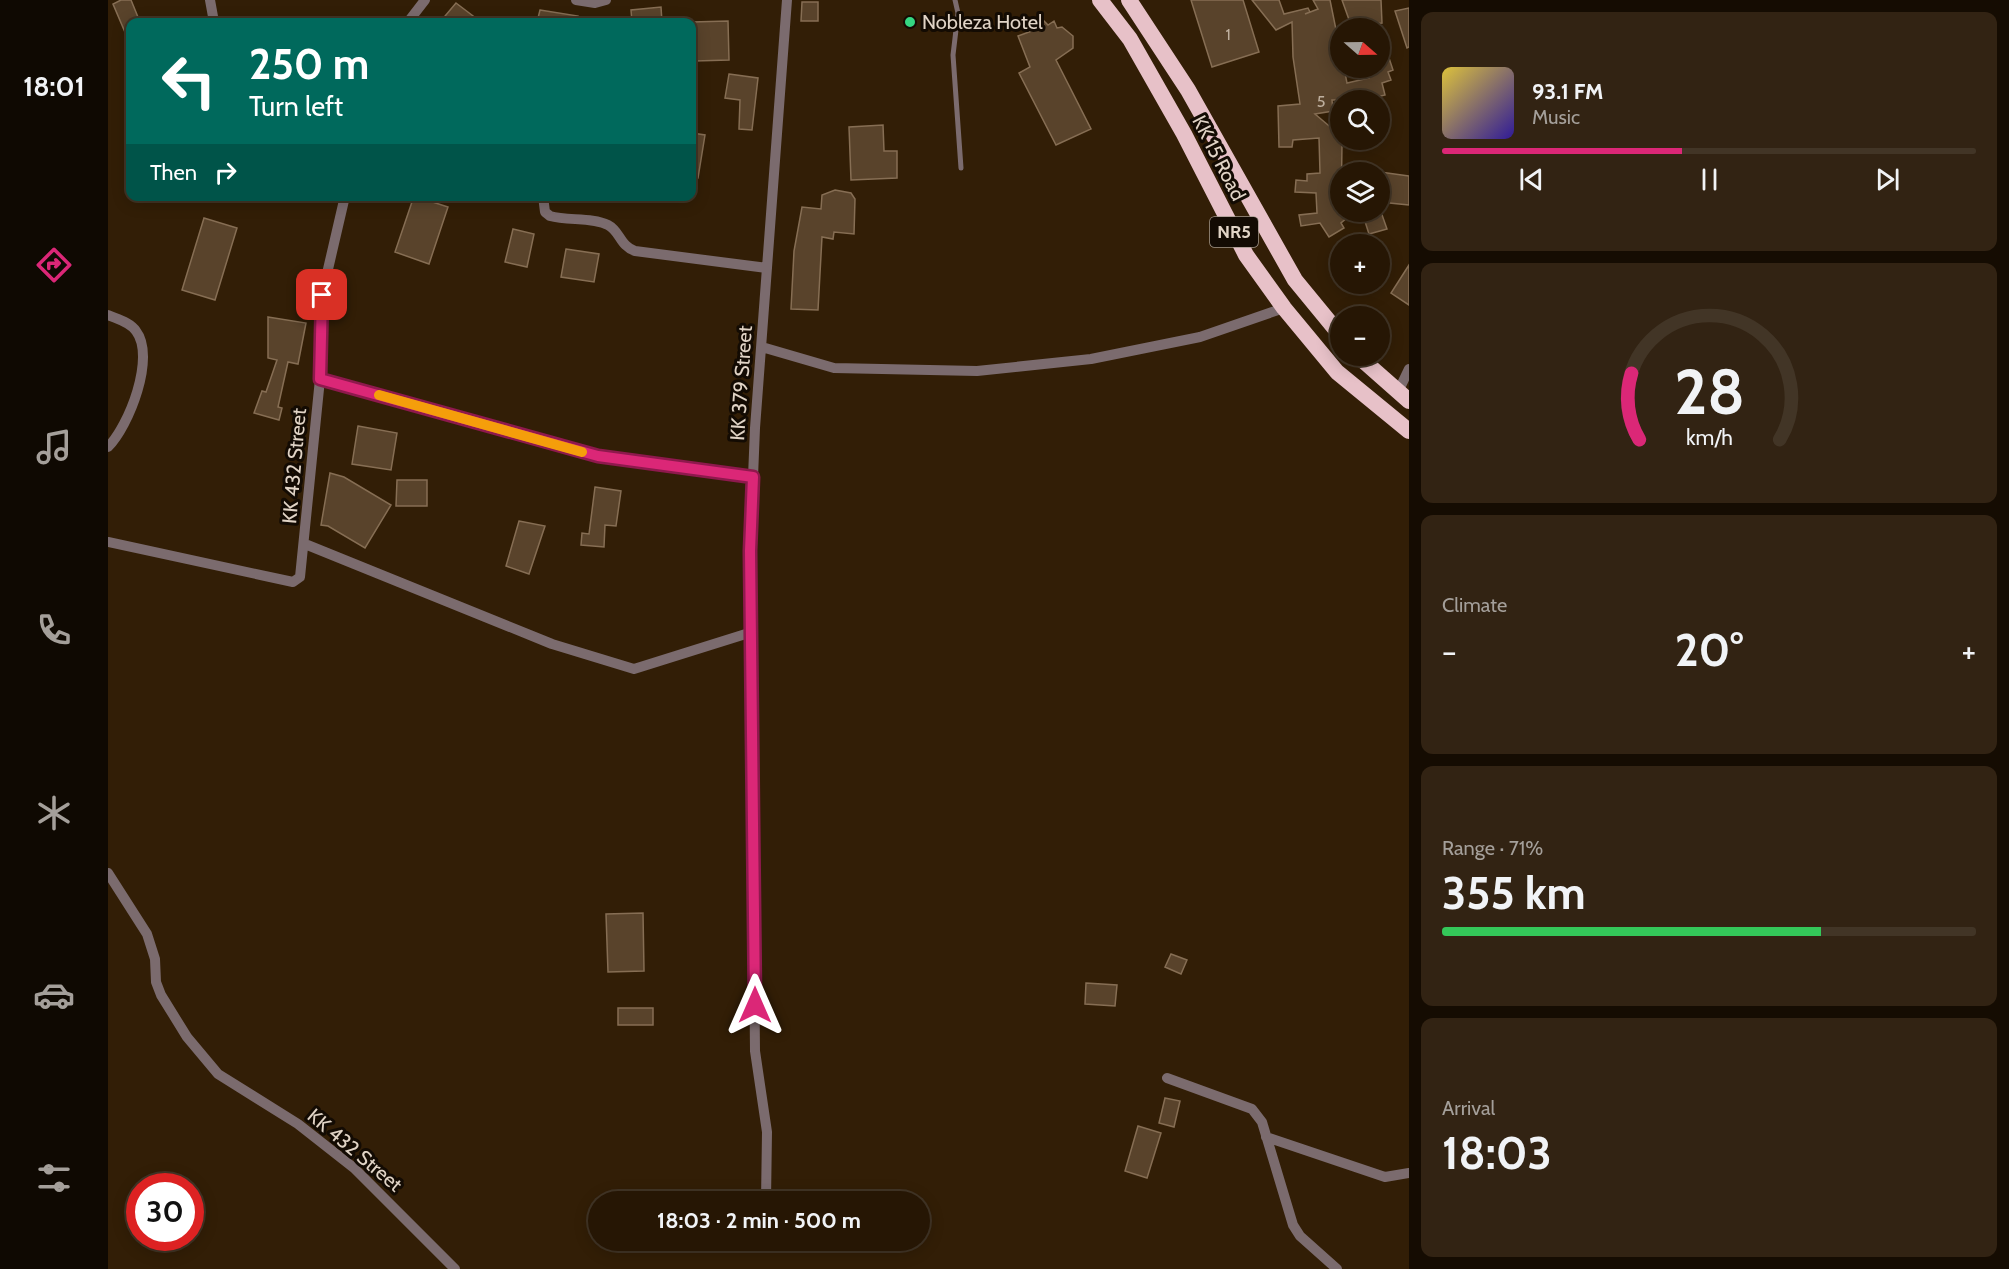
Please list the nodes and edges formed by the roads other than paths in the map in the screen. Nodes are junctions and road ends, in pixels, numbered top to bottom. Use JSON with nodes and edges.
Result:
{"nodes":[{"id":1,"x":210,"y":0,"type":"edge"},
{"id":2,"x":425,"y":0,"type":"edge"},
{"id":3,"x":576,"y":0,"type":"edge"},
{"id":4,"x":606,"y":0,"type":"edge"},
{"id":5,"x":787,"y":0,"type":"edge"},
{"id":6,"x":955,"y":0,"type":"edge"},
{"id":7,"x":1100,"y":0,"type":"edge"},
{"id":8,"x":1129,"y":0,"type":"edge"},
{"id":9,"x":213,"y":18,"type":"edge"},
{"id":10,"x":411,"y":18,"type":"edge"},
{"id":11,"x":961,"y":168,"type":"dead end"},
{"id":12,"x":344,"y":201,"type":"edge"},
{"id":13,"x":543,"y":201,"type":"edge"},
{"id":14,"x":767,"y":268,"type":"junction"},
{"id":15,"x":1284,"y":308,"type":"junction"},
{"id":16,"x":108,"y":315,"type":"edge"},
{"id":17,"x":1330,"y":323,"type":"edge"},
{"id":18,"x":762,"y":347,"type":"junction"},
{"id":19,"x":1369,"y":366,"type":"edge"},
{"id":20,"x":1409,"y":369,"type":"edge"},
{"id":21,"x":320,"y":379,"type":"junction"},
{"id":22,"x":1403,"y":396,"type":"edge"},
{"id":23,"x":1409,"y":431,"type":"edge"},
{"id":24,"x":108,"y":447,"type":"edge"},
{"id":25,"x":753,"y":477,"type":"junction"},
{"id":26,"x":108,"y":542,"type":"edge"},
{"id":27,"x":305,"y":544,"type":"junction"},
{"id":28,"x":752,"y":632,"type":"junction"},
{"id":29,"x":108,"y":873,"type":"edge"},
{"id":30,"x":1167,"y":1078,"type":"dead end"},
{"id":31,"x":1266,"y":1137,"type":"junction"},
{"id":32,"x":1409,"y":1173,"type":"edge"},
{"id":33,"x":766,"y":1191,"type":"edge"},
{"id":34,"x":455,"y":1269,"type":"edge"},
{"id":35,"x":1337,"y":1269,"type":"edge"}],
"edges":[{"from":1,"to":9,"type":"street"},
{"from":2,"to":10,"type":"street"},
{"from":3,"to":4,"type":"street"},
{"from":5,"to":14,"type":"street","name":"KK 379 Street"},
{"from":6,"to":11,"type":"lane"},
{"from":7,"to":15,"type":"highway","name":"KK 15 Road","number":"NR5"},
{"from":8,"to":17,"type":"highway","name":"KK 15 Road","number":"NR5"},
{"from":12,"to":21,"type":"street","name":"KK 432 Street"},
{"from":13,"to":14,"type":"street"},
{"from":14,"to":18,"type":"street","name":"KK 379 Street"},
{"from":15,"to":18,"type":"street"},
{"from":15,"to":23,"type":"highway","name":"KK 15 Road","number":"NR5"},
{"from":16,"to":24,"type":"street"},
{"from":18,"to":25,"type":"street","name":"KK 379 Street"},
{"from":19,"to":22,"type":"highway"},
{"from":20,"to":22,"type":"street"},
{"from":21,"to":25,"type":"street"},
{"from":21,"to":27,"type":"street","name":"KK 432 Street"},
{"from":25,"to":28,"type":"street","name":"KK 379 Street"},
{"from":26,"to":27,"type":"street","name":"KK 432 Street"},
{"from":27,"to":28,"type":"street"},
{"from":28,"to":33,"type":"street","name":"KK 379 Street"},
{"from":29,"to":34,"type":"street","name":"KK 432 Street"},
{"from":30,"to":31,"type":"street"},
{"from":31,"to":32,"type":"street"},
{"from":31,"to":35,"type":"street"}]}
